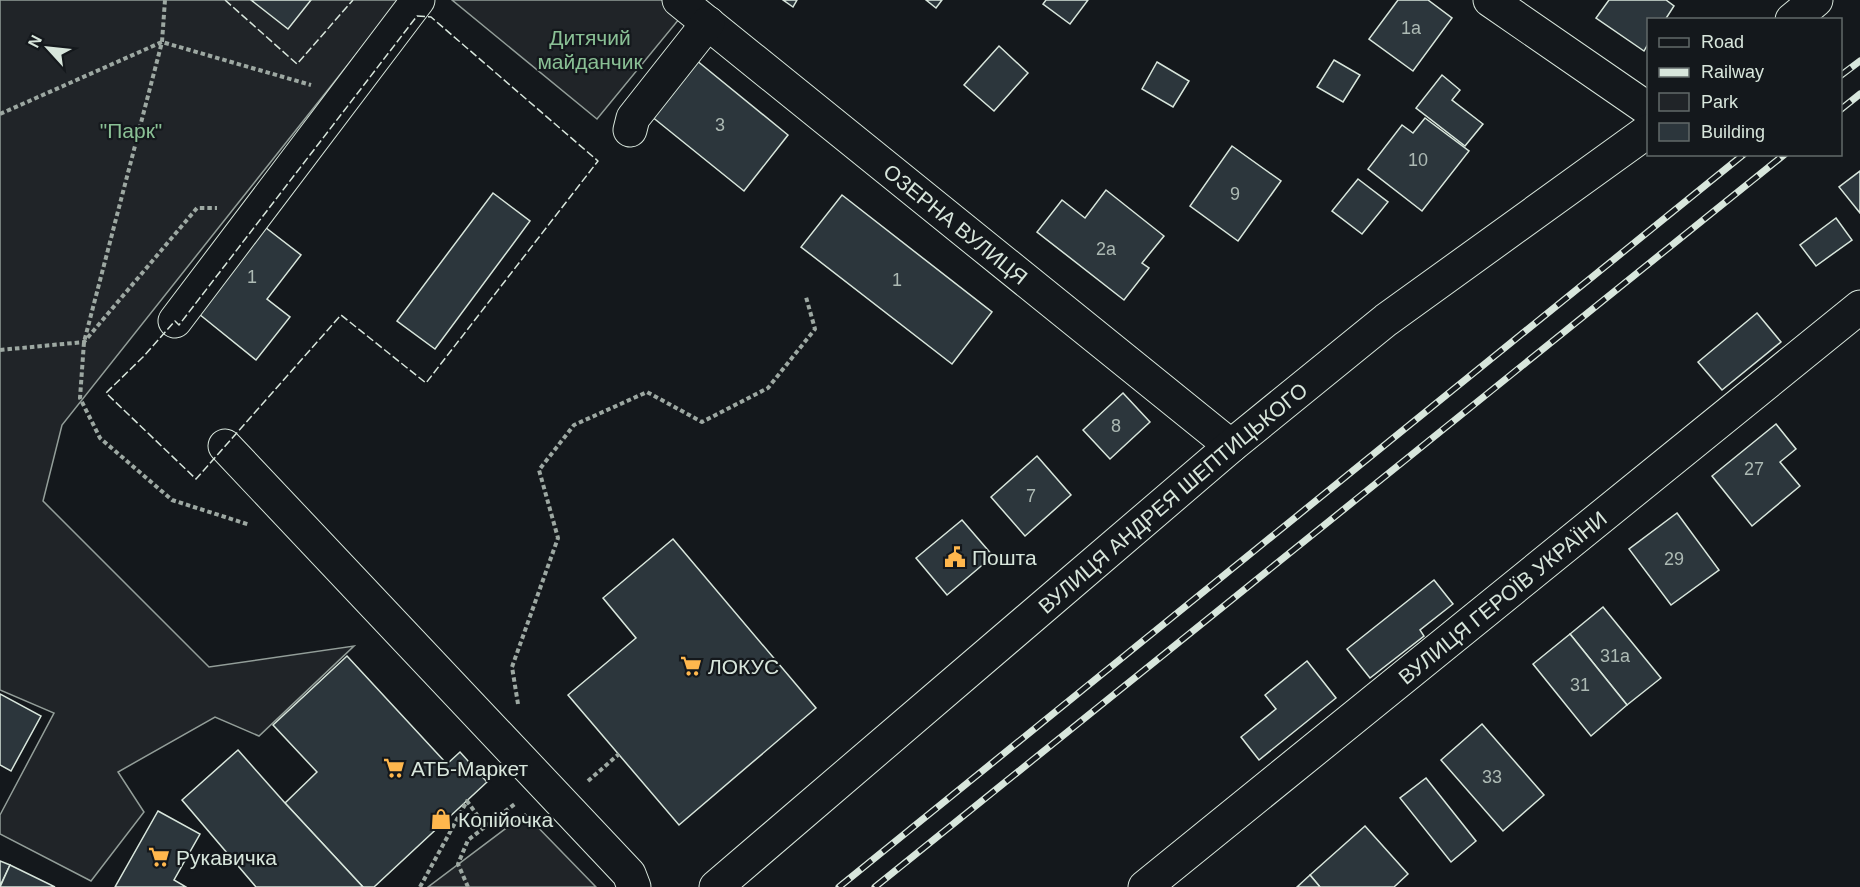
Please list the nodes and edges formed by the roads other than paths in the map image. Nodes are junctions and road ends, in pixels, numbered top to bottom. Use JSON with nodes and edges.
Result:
{"nodes":[{"id":1,"x":418,"y":0,"type":"edge"},
{"id":2,"x":679,"y":0,"type":"edge"},
{"id":3,"x":1490,"y":0,"type":"edge"},
{"id":4,"x":1816,"y":0,"type":"edge"},
{"id":5,"x":1794,"y":18,"type":"edge"},
{"id":6,"x":708,"y":23,"type":"junction"},
{"id":7,"x":1647,"y":108,"type":"edge"},
{"id":8,"x":630,"y":130,"type":"dead end"},
{"id":9,"x":1647,"y":132,"type":"edge"},
{"id":10,"x":1860,"y":307,"type":"edge"},
{"id":11,"x":175,"y":321,"type":"dead end"},
{"id":12,"x":225,"y":446,"type":"dead end"},
{"id":13,"x":1231,"y":446,"type":"junction"},
{"id":14,"x":634,"y":887,"type":"edge"},
{"id":15,"x":716,"y":887,"type":"edge"},
{"id":16,"x":1145,"y":887,"type":"edge"}],
"edges":[{"from":1,"to":11,"type":"street"},
{"from":2,"to":6,"type":"street","name":"ОЗЕРНА ВУЛИЦЯ"},
{"from":3,"to":7,"type":"street"},
{"from":4,"to":5,"type":"street"},
{"from":6,"to":8,"type":"street"},
{"from":6,"to":13,"type":"street","name":"ОЗЕРНА ВУЛИЦЯ"},
{"from":9,"to":13,"type":"street","name":"ВУЛИЦЯ АНДРЕЯ ШЕПТИЦЬКОГО"},
{"from":10,"to":16,"type":"street","name":"ВУЛИЦЯ ГЕРОЇВ УКРАЇНИ"},
{"from":12,"to":14,"type":"street"},
{"from":13,"to":15,"type":"street","name":"ВУЛИЦЯ АНДРЕЯ ШЕПТИЦЬКОГО"}]}
